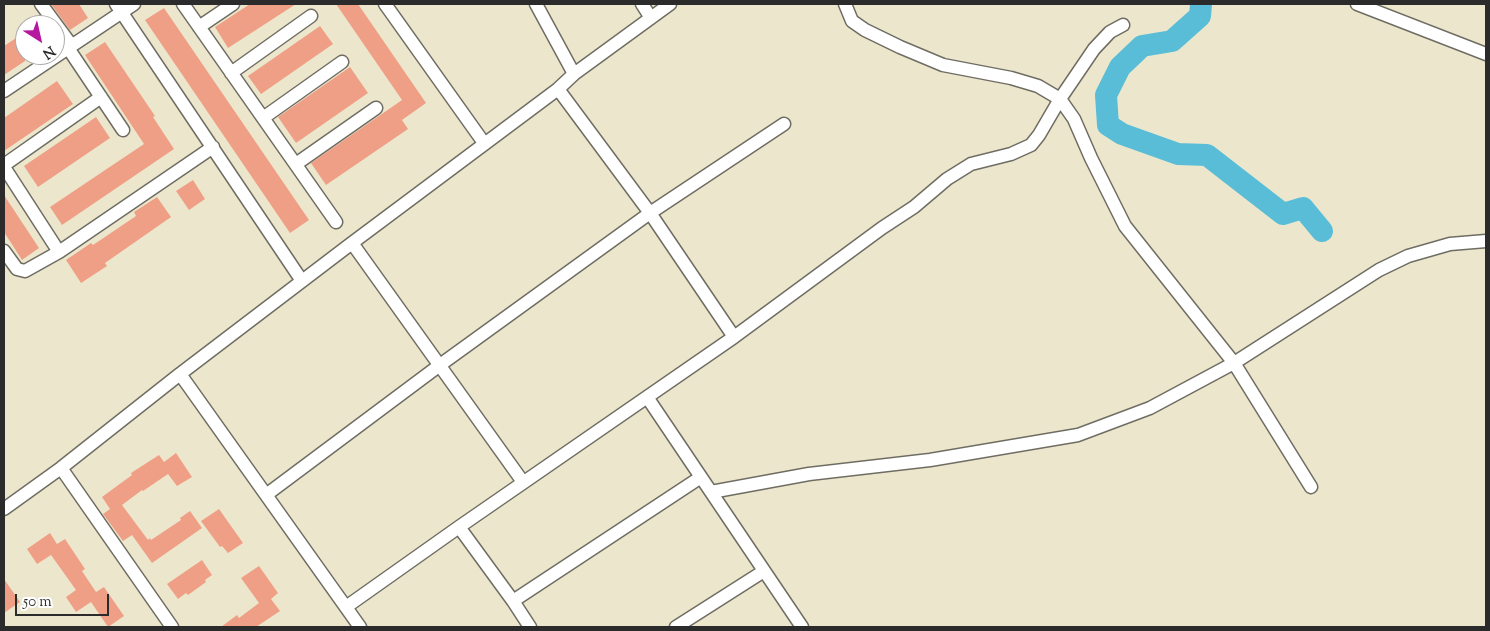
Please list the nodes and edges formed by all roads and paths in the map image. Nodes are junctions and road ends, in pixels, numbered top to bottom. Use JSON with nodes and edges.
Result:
{"nodes":[{"id":1,"x":42,"y":4,"type":"edge"},
{"id":2,"x":134,"y":4,"type":"edge"},
{"id":3,"x":183,"y":4,"type":"edge"},
{"id":4,"x":233,"y":4,"type":"edge"},
{"id":5,"x":385,"y":4,"type":"edge"},
{"id":6,"x":536,"y":4,"type":"edge"},
{"id":7,"x":642,"y":4,"type":"edge"},
{"id":8,"x":670,"y":4,"type":"edge"},
{"id":9,"x":845,"y":4,"type":"edge"},
{"id":10,"x":1357,"y":4,"type":"edge"},
{"id":11,"x":119,"y":8,"type":"edge"},
{"id":12,"x":311,"y":16,"type":"dead end"},
{"id":13,"x":651,"y":18,"type":"junction"},
{"id":14,"x":1123,"y":25,"type":"dead end"},
{"id":15,"x":199,"y":27,"type":"junction"},
{"id":16,"x":70,"y":47,"type":"junction"},
{"id":17,"x":1486,"y":54,"type":"edge"},
{"id":18,"x":342,"y":62,"type":"dead end"},
{"id":19,"x":232,"y":73,"type":"junction"},
{"id":20,"x":574,"y":74,"type":"junction"},
{"id":21,"x":558,"y":89,"type":"junction"},
{"id":22,"x":4,"y":91,"type":"edge"},
{"id":23,"x":101,"y":97,"type":"junction"},
{"id":24,"x":1060,"y":99,"type":"junction"},
{"id":25,"x":376,"y":108,"type":"dead end"},
{"id":26,"x":263,"y":118,"type":"junction"},
{"id":27,"x":784,"y":124,"type":"dead end"},
{"id":28,"x":123,"y":130,"type":"dead end"},
{"id":29,"x":484,"y":143,"type":"junction"},
{"id":30,"x":213,"y":147,"type":"junction"},
{"id":31,"x":296,"y":164,"type":"junction"},
{"id":32,"x":4,"y":166,"type":"edge"},
{"id":33,"x":650,"y":213,"type":"junction"},
{"id":34,"x":336,"y":222,"type":"dead end"},
{"id":35,"x":1486,"y":242,"type":"edge"},
{"id":36,"x":352,"y":243,"type":"junction"},
{"id":37,"x":4,"y":250,"type":"edge"},
{"id":38,"x":59,"y":252,"type":"junction"},
{"id":39,"x":302,"y":281,"type":"junction"},
{"id":40,"x":734,"y":337,"type":"junction"},
{"id":41,"x":1234,"y":363,"type":"junction"},
{"id":42,"x":440,"y":365,"type":"junction"},
{"id":43,"x":180,"y":374,"type":"junction"},
{"id":44,"x":647,"y":397,"type":"junction"},
{"id":45,"x":61,"y":468,"type":"junction"},
{"id":46,"x":701,"y":477,"type":"junction"},
{"id":47,"x":523,"y":482,"type":"junction"},
{"id":48,"x":1311,"y":487,"type":"dead end"},
{"id":49,"x":711,"y":492,"type":"junction"},
{"id":50,"x":266,"y":495,"type":"junction"},
{"id":51,"x":4,"y":510,"type":"edge"},
{"id":52,"x":459,"y":527,"type":"junction"},
{"id":53,"x":764,"y":571,"type":"junction"},
{"id":54,"x":513,"y":601,"type":"junction"},
{"id":55,"x":346,"y":607,"type":"junction"},
{"id":56,"x":683,"y":625,"type":"edge"},
{"id":57,"x":170,"y":627,"type":"edge"},
{"id":58,"x":360,"y":627,"type":"edge"},
{"id":59,"x":530,"y":627,"type":"edge"},
{"id":60,"x":802,"y":627,"type":"edge"}],
"edges":[{"from":1,"to":16,"type":"street"},
{"from":2,"to":11,"type":"street"},
{"from":3,"to":15,"type":"street"},
{"from":4,"to":15,"type":"street"},
{"from":5,"to":29,"type":"street"},
{"from":6,"to":20,"type":"street"},
{"from":7,"to":13,"type":"street"},
{"from":8,"to":13,"type":"street"},
{"from":9,"to":24,"type":"street"},
{"from":10,"to":17,"type":"street"},
{"from":11,"to":16,"type":"street"},
{"from":11,"to":30,"type":"street"},
{"from":12,"to":19,"type":"street"},
{"from":13,"to":20,"type":"street"},
{"from":14,"to":24,"type":"street"},
{"from":15,"to":19,"type":"street"},
{"from":16,"to":22,"type":"street"},
{"from":16,"to":23,"type":"street"},
{"from":18,"to":26,"type":"street"},
{"from":19,"to":26,"type":"street"},
{"from":20,"to":21,"type":"street"},
{"from":21,"to":29,"type":"street"},
{"from":21,"to":33,"type":"street"},
{"from":23,"to":28,"type":"street"},
{"from":23,"to":32,"type":"street"},
{"from":24,"to":40,"type":"street"},
{"from":24,"to":41,"type":"street"},
{"from":25,"to":31,"type":"street"},
{"from":26,"to":31,"type":"street"},
{"from":27,"to":33,"type":"street"},
{"from":29,"to":36,"type":"street"},
{"from":30,"to":38,"type":"street"},
{"from":30,"to":39,"type":"street"},
{"from":31,"to":34,"type":"street"},
{"from":32,"to":38,"type":"street"},
{"from":33,"to":40,"type":"street"},
{"from":33,"to":42,"type":"street"},
{"from":35,"to":41,"type":"street"},
{"from":36,"to":39,"type":"street"},
{"from":36,"to":42,"type":"street"},
{"from":37,"to":38,"type":"street"},
{"from":39,"to":43,"type":"street"},
{"from":40,"to":44,"type":"street"},
{"from":41,"to":48,"type":"street"},
{"from":41,"to":49,"type":"street"},
{"from":42,"to":47,"type":"street"},
{"from":42,"to":50,"type":"street"},
{"from":43,"to":45,"type":"street"},
{"from":43,"to":50,"type":"street"},
{"from":44,"to":46,"type":"street"},
{"from":44,"to":47,"type":"street"},
{"from":45,"to":51,"type":"street"},
{"from":45,"to":57,"type":"street"},
{"from":46,"to":49,"type":"street"},
{"from":46,"to":54,"type":"street"},
{"from":47,"to":52,"type":"street"},
{"from":49,"to":53,"type":"street"},
{"from":50,"to":55,"type":"street"},
{"from":52,"to":54,"type":"street"},
{"from":52,"to":55,"type":"street"},
{"from":53,"to":56,"type":"street"},
{"from":53,"to":60,"type":"street"},
{"from":54,"to":59,"type":"street"},
{"from":55,"to":58,"type":"street"}]}
